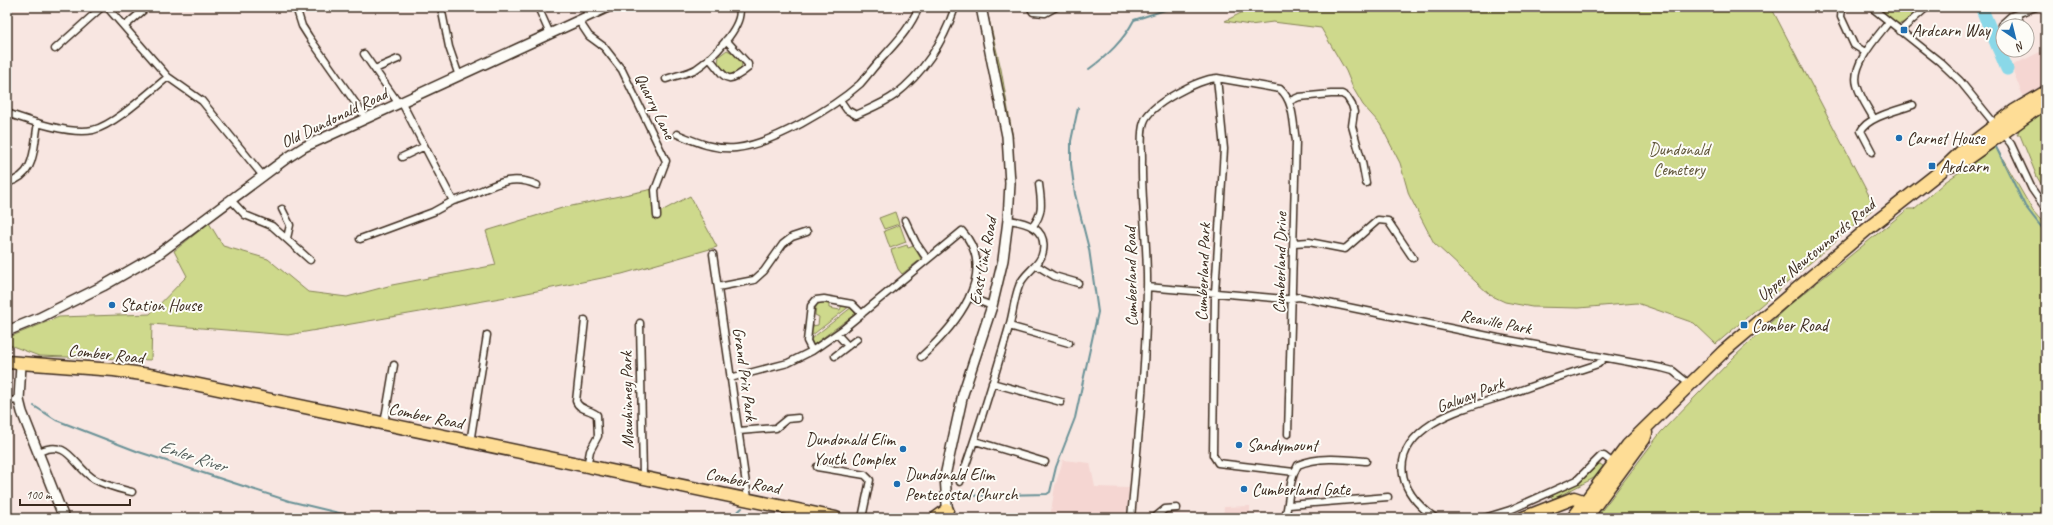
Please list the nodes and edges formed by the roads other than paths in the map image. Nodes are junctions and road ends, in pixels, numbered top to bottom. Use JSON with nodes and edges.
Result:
{"nodes":[{"id":1,"x":102,"y":7,"type":"edge"},
{"id":2,"x":107,"y":7,"type":"edge"},
{"id":3,"x":147,"y":7,"type":"edge"},
{"id":4,"x":296,"y":7,"type":"edge"},
{"id":5,"x":441,"y":7,"type":"edge"},
{"id":6,"x":538,"y":7,"type":"edge"},
{"id":7,"x":585,"y":7,"type":"edge"},
{"id":8,"x":608,"y":7,"type":"edge"},
{"id":9,"x":739,"y":7,"type":"edge"},
{"id":10,"x":919,"y":7,"type":"edge"},
{"id":11,"x":981,"y":7,"type":"edge"},
{"id":12,"x":1030,"y":7,"type":"edge"},
{"id":13,"x":1056,"y":7,"type":"edge"},
{"id":14,"x":1842,"y":7,"type":"edge"},
{"id":15,"x":1871,"y":7,"type":"edge"},
{"id":16,"x":1927,"y":7,"type":"edge"},
{"id":17,"x":2036,"y":7,"type":"edge"},
{"id":18,"x":954,"y":10,"type":"dead end"},
{"id":19,"x":2017,"y":14,"type":"junction"},
{"id":20,"x":589,"y":16,"type":"junction"},
{"id":21,"x":2011,"y":18,"type":"edge"},
{"id":22,"x":2018,"y":18,"type":"edge"},
{"id":23,"x":579,"y":21,"type":"junction"},
{"id":24,"x":1888,"y":23,"type":"junction"},
{"id":25,"x":125,"y":26,"type":"junction"},
{"id":26,"x":1900,"y":31,"type":"junction"},
{"id":27,"x":550,"y":34,"type":"junction"},
{"id":28,"x":726,"y":40,"type":"junction"},
{"id":29,"x":55,"y":49,"type":"dead end"},
{"id":30,"x":1865,"y":52,"type":"junction"},
{"id":31,"x":364,"y":54,"type":"dead end"},
{"id":32,"x":709,"y":58,"type":"junction"},
{"id":33,"x":398,"y":59,"type":"dead end"},
{"id":34,"x":375,"y":69,"type":"junction"},
{"id":35,"x":459,"y":76,"type":"junction"},
{"id":36,"x":168,"y":77,"type":"junction"},
{"id":37,"x":1217,"y":78,"type":"junction"},
{"id":38,"x":666,"y":79,"type":"dead end"},
{"id":39,"x":2046,"y":92,"type":"edge"},
{"id":40,"x":840,"y":100,"type":"junction"},
{"id":41,"x":1290,"y":101,"type":"junction"},
{"id":42,"x":2046,"y":102,"type":"edge"},
{"id":43,"x":400,"y":103,"type":"junction"},
{"id":44,"x":1913,"y":105,"type":"dead end"},
{"id":45,"x":7,"y":113,"type":"edge"},
{"id":46,"x":366,"y":118,"type":"junction"},
{"id":47,"x":1874,"y":119,"type":"junction"},
{"id":48,"x":38,"y":123,"type":"junction"},
{"id":49,"x":1998,"y":129,"type":"junction"},
{"id":50,"x":677,"y":134,"type":"dead end"},
{"id":51,"x":423,"y":147,"type":"junction"},
{"id":52,"x":1872,"y":152,"type":"dead end"},
{"id":53,"x":402,"y":157,"type":"dead end"},
{"id":54,"x":263,"y":176,"type":"junction"},
{"id":55,"x":7,"y":183,"type":"edge"},
{"id":56,"x":1366,"y":183,"type":"dead end"},
{"id":57,"x":1039,"y":184,"type":"dead end"},
{"id":58,"x":537,"y":185,"type":"dead end"},
{"id":59,"x":230,"y":200,"type":"junction"},
{"id":60,"x":453,"y":202,"type":"junction"},
{"id":61,"x":282,"y":209,"type":"dead end"},
{"id":62,"x":2046,"y":209,"type":"edge"},
{"id":63,"x":657,"y":216,"type":"dead end"},
{"id":64,"x":905,"y":220,"type":"dead end"},
{"id":65,"x":1008,"y":220,"type":"junction"},
{"id":66,"x":1033,"y":226,"type":"junction"},
{"id":67,"x":807,"y":232,"type":"dead end"},
{"id":68,"x":287,"y":238,"type":"junction"},
{"id":69,"x":360,"y":239,"type":"dead end"},
{"id":70,"x":1294,"y":243,"type":"junction"},
{"id":71,"x":713,"y":254,"type":"dead end"},
{"id":72,"x":927,"y":258,"type":"junction"},
{"id":73,"x":1413,"y":258,"type":"dead end"},
{"id":74,"x":310,"y":260,"type":"dead end"},
{"id":75,"x":1036,"y":265,"type":"junction"},
{"id":76,"x":1078,"y":283,"type":"dead end"},
{"id":77,"x":718,"y":287,"type":"junction"},
{"id":78,"x":1147,"y":287,"type":"junction"},
{"id":79,"x":1215,"y":293,"type":"junction"},
{"id":80,"x":969,"y":297,"type":"junction"},
{"id":81,"x":1293,"y":298,"type":"junction"},
{"id":82,"x":992,"y":306,"type":"junction"},
{"id":83,"x":862,"y":314,"type":"junction"},
{"id":84,"x":585,"y":320,"type":"dead end"},
{"id":85,"x":640,"y":323,"type":"dead end"},
{"id":86,"x":1009,"y":326,"type":"junction"},
{"id":87,"x":7,"y":331,"type":"edge"},
{"id":88,"x":487,"y":334,"type":"dead end"},
{"id":89,"x":837,"y":334,"type":"junction"},
{"id":90,"x":857,"y":339,"type":"dead end"},
{"id":91,"x":1069,"y":343,"type":"dead end"},
{"id":92,"x":848,"y":346,"type":"junction"},
{"id":93,"x":812,"y":351,"type":"junction"},
{"id":94,"x":835,"y":356,"type":"dead end"},
{"id":95,"x":921,"y":358,"type":"dead end"},
{"id":96,"x":1604,"y":358,"type":"junction"},
{"id":97,"x":7,"y":362,"type":"edge"},
{"id":98,"x":21,"y":364,"type":"junction"},
{"id":99,"x":394,"y":365,"type":"dead end"},
{"id":100,"x":730,"y":378,"type":"junction"},
{"id":101,"x":992,"y":383,"type":"junction"},
{"id":102,"x":1689,"y":384,"type":"junction"},
{"id":103,"x":19,"y":400,"type":"junction"},
{"id":104,"x":7,"y":401,"type":"edge"},
{"id":105,"x":1061,"y":402,"type":"dead end"},
{"id":106,"x":798,"y":418,"type":"dead end"},
{"id":107,"x":384,"y":424,"type":"junction"},
{"id":108,"x":1648,"y":426,"type":"junction"},
{"id":109,"x":739,"y":431,"type":"junction"},
{"id":110,"x":1288,"y":434,"type":"dead end"},
{"id":111,"x":975,"y":441,"type":"junction"},
{"id":112,"x":470,"y":443,"type":"junction"},
{"id":113,"x":38,"y":452,"type":"junction"},
{"id":114,"x":1366,"y":461,"type":"dead end"},
{"id":115,"x":1045,"y":462,"type":"dead end"},
{"id":116,"x":1613,"y":463,"type":"junction"},
{"id":117,"x":587,"y":467,"type":"junction"},
{"id":118,"x":817,"y":467,"type":"dead end"},
{"id":119,"x":1294,"y":472,"type":"junction"},
{"id":120,"x":643,"y":477,"type":"junction"},
{"id":121,"x":960,"y":482,"type":"dead end"},
{"id":122,"x":1598,"y":485,"type":"junction"},
{"id":123,"x":132,"y":492,"type":"dead end"},
{"id":124,"x":1388,"y":497,"type":"dead end"},
{"id":125,"x":748,"y":498,"type":"junction"},
{"id":126,"x":1289,"y":505,"type":"junction"},
{"id":127,"x":1590,"y":505,"type":"junction"},
{"id":128,"x":1556,"y":506,"type":"junction"},
{"id":129,"x":1177,"y":508,"type":"dead end"},
{"id":130,"x":948,"y":514,"type":"edge"},
{"id":131,"x":64,"y":518,"type":"edge"},
{"id":132,"x":836,"y":518,"type":"edge"},
{"id":133,"x":862,"y":518,"type":"edge"},
{"id":134,"x":936,"y":518,"type":"edge"},
{"id":135,"x":1131,"y":518,"type":"edge"},
{"id":136,"x":1149,"y":518,"type":"edge"},
{"id":137,"x":1285,"y":518,"type":"edge"},
{"id":138,"x":1435,"y":518,"type":"edge"},
{"id":139,"x":1484,"y":518,"type":"edge"},
{"id":140,"x":1523,"y":518,"type":"edge"},
{"id":141,"x":1569,"y":518,"type":"edge"},
{"id":142,"x":1573,"y":518,"type":"edge"},
{"id":143,"x":1586,"y":518,"type":"edge"}],
"edges":[{"from":1,"to":29,"type":"street"},
{"from":2,"to":25,"type":"street"},
{"from":3,"to":25,"type":"street"},
{"from":4,"to":46,"type":"street"},
{"from":5,"to":35,"type":"street"},
{"from":6,"to":27,"type":"street"},
{"from":7,"to":20,"type":"street"},
{"from":8,"to":20,"type":"street","name":"Old Dundonald Road"},
{"from":9,"to":28,"type":"street"},
{"from":10,"to":40,"type":"street"},
{"from":11,"to":65,"type":"street","name":"East Link Road"},
{"from":12,"to":13,"type":"street"},
{"from":14,"to":30,"type":"street"},
{"from":15,"to":24,"type":"street"},
{"from":16,"to":26,"type":"street"},
{"from":17,"to":19,"type":"street"},
{"from":18,"to":40,"type":"street"},
{"from":19,"to":21,"type":"street"},
{"from":19,"to":22,"type":"street"},
{"from":20,"to":23,"type":"street","name":"Old Dundonald Road"},
{"from":23,"to":27,"type":"street","name":"Old Dundonald Road"},
{"from":23,"to":63,"type":"street","name":"Quarry Lane"},
{"from":24,"to":26,"type":"street"},
{"from":24,"to":30,"type":"street"},
{"from":25,"to":36,"type":"street"},
{"from":26,"to":49,"type":"street"},
{"from":27,"to":35,"type":"street","name":"Old Dundonald Road"},
{"from":28,"to":32,"type":"street"},
{"from":28,"to":32,"type":"street"},
{"from":30,"to":47,"type":"street"},
{"from":31,"to":34,"type":"street"},
{"from":32,"to":38,"type":"street"},
{"from":33,"to":34,"type":"street"},
{"from":34,"to":43,"type":"street"},
{"from":35,"to":43,"type":"street","name":"Old Dundonald Road"},
{"from":36,"to":48,"type":"street"},
{"from":36,"to":54,"type":"street"},
{"from":37,"to":41,"type":"street","name":"Cumberland Drive"},
{"from":37,"to":78,"type":"street","name":"Cumberland Road"},
{"from":37,"to":79,"type":"street","name":"Cumberland Park"},
{"from":39,"to":49,"type":"highway","name":"Upper Newtownards Road"},
{"from":40,"to":50,"type":"street"},
{"from":41,"to":56,"type":"street"},
{"from":41,"to":70,"type":"street","name":"Cumberland Drive"},
{"from":42,"to":49,"type":"highway","name":"Upper Newtownards Road"},
{"from":43,"to":46,"type":"street","name":"Old Dundonald Road"},
{"from":43,"to":51,"type":"street"},
{"from":44,"to":47,"type":"street"},
{"from":45,"to":48,"type":"street"},
{"from":46,"to":54,"type":"street","name":"Old Dundonald Road"},
{"from":47,"to":52,"type":"street"},
{"from":48,"to":55,"type":"street"},
{"from":49,"to":62,"type":"street"},
{"from":49,"to":102,"type":"highway","name":"Upper Newtownards Road"},
{"from":51,"to":53,"type":"street"},
{"from":51,"to":60,"type":"street"},
{"from":54,"to":59,"type":"street","name":"Old Dundonald Road"},
{"from":57,"to":66,"type":"street"},
{"from":58,"to":60,"type":"street"},
{"from":59,"to":68,"type":"street"},
{"from":59,"to":87,"type":"street","name":"Old Dundonald Road"},
{"from":60,"to":69,"type":"street"},
{"from":61,"to":68,"type":"street"},
{"from":64,"to":72,"type":"street"},
{"from":65,"to":66,"type":"street"},
{"from":65,"to":82,"type":"street","name":"East Link Road"},
{"from":66,"to":75,"type":"street"},
{"from":67,"to":77,"type":"street"},
{"from":68,"to":74,"type":"street"},
{"from":70,"to":73,"type":"street"},
{"from":70,"to":81,"type":"street","name":"Cumberland Drive"},
{"from":71,"to":77,"type":"street","name":"Grand Prix Park"},
{"from":72,"to":80,"type":"street"},
{"from":72,"to":83,"type":"street"},
{"from":75,"to":76,"type":"street"},
{"from":75,"to":86,"type":"street"},
{"from":77,"to":100,"type":"street","name":"Grand Prix Park"},
{"from":78,"to":79,"type":"street","name":"Reaville Park"},
{"from":78,"to":135,"type":"street","name":"Cumberland Road"},
{"from":79,"to":81,"type":"street","name":"Reaville Park"},
{"from":79,"to":119,"type":"street","name":"Cumberland Park"},
{"from":80,"to":82,"type":"street"},
{"from":80,"to":95,"type":"street"},
{"from":81,"to":96,"type":"street","name":"Reaville Park"},
{"from":81,"to":110,"type":"street","name":"Cumberland Drive"},
{"from":82,"to":130,"type":"street","name":"East Link Road"},
{"from":83,"to":89,"type":"street"},
{"from":83,"to":93,"type":"street"},
{"from":84,"to":117,"type":"street"},
{"from":85,"to":120,"type":"street","name":"Mawhinney Park"},
{"from":86,"to":91,"type":"street"},
{"from":86,"to":101,"type":"street"},
{"from":88,"to":112,"type":"street"},
{"from":89,"to":92,"type":"street"},
{"from":89,"to":93,"type":"street"},
{"from":90,"to":92,"type":"street"},
{"from":92,"to":94,"type":"street"},
{"from":93,"to":100,"type":"street"},
{"from":96,"to":102,"type":"street","name":"Reaville Park"},
{"from":96,"to":138,"type":"street","name":"Galway Park"},
{"from":97,"to":98,"type":"highway","name":"Comber Road"},
{"from":98,"to":103,"type":"street"},
{"from":98,"to":107,"type":"highway","name":"Comber Road"},
{"from":99,"to":107,"type":"street"},
{"from":100,"to":109,"type":"street","name":"Grand Prix Park"},
{"from":101,"to":105,"type":"street"},
{"from":101,"to":111,"type":"street"},
{"from":102,"to":108,"type":"highway","name":"Upper Newtownards Road"},
{"from":103,"to":104,"type":"street"},
{"from":103,"to":113,"type":"street"},
{"from":106,"to":109,"type":"street"},
{"from":107,"to":112,"type":"highway","name":"Comber Road"},
{"from":108,"to":116,"type":"highway","name":"Upper Newtownards Road"},
{"from":108,"to":127,"type":"highway","name":"Upper Newtownards Road"},
{"from":109,"to":125,"type":"street","name":"Grand Prix Park"},
{"from":111,"to":115,"type":"street"},
{"from":111,"to":121,"type":"street"},
{"from":112,"to":117,"type":"highway","name":"Comber Road"},
{"from":113,"to":123,"type":"street"},
{"from":113,"to":131,"type":"street"},
{"from":114,"to":119,"type":"street"},
{"from":116,"to":122,"type":"highway","name":"Upper Newtownards Road"},
{"from":116,"to":139,"type":"street"},
{"from":117,"to":120,"type":"highway","name":"Comber Road"},
{"from":118,"to":133,"type":"street"},
{"from":119,"to":126,"type":"street"},
{"from":120,"to":125,"type":"highway","name":"Comber Road"},
{"from":122,"to":127,"type":"highway","name":"Upper Newtownards Road"},
{"from":122,"to":128,"type":"highway"},
{"from":124,"to":126,"type":"street"},
{"from":125,"to":132,"type":"highway","name":"Comber Road"},
{"from":126,"to":137,"type":"street"},
{"from":127,"to":128,"type":"highway"},
{"from":127,"to":142,"type":"highway","name":"Upper Newtownards Road"},
{"from":127,"to":143,"type":"highway","name":"Upper Newtownards Road"},
{"from":128,"to":140,"type":"highway"},
{"from":128,"to":141,"type":"highway"},
{"from":129,"to":136,"type":"street"},
{"from":130,"to":134,"type":"highway"}]}
